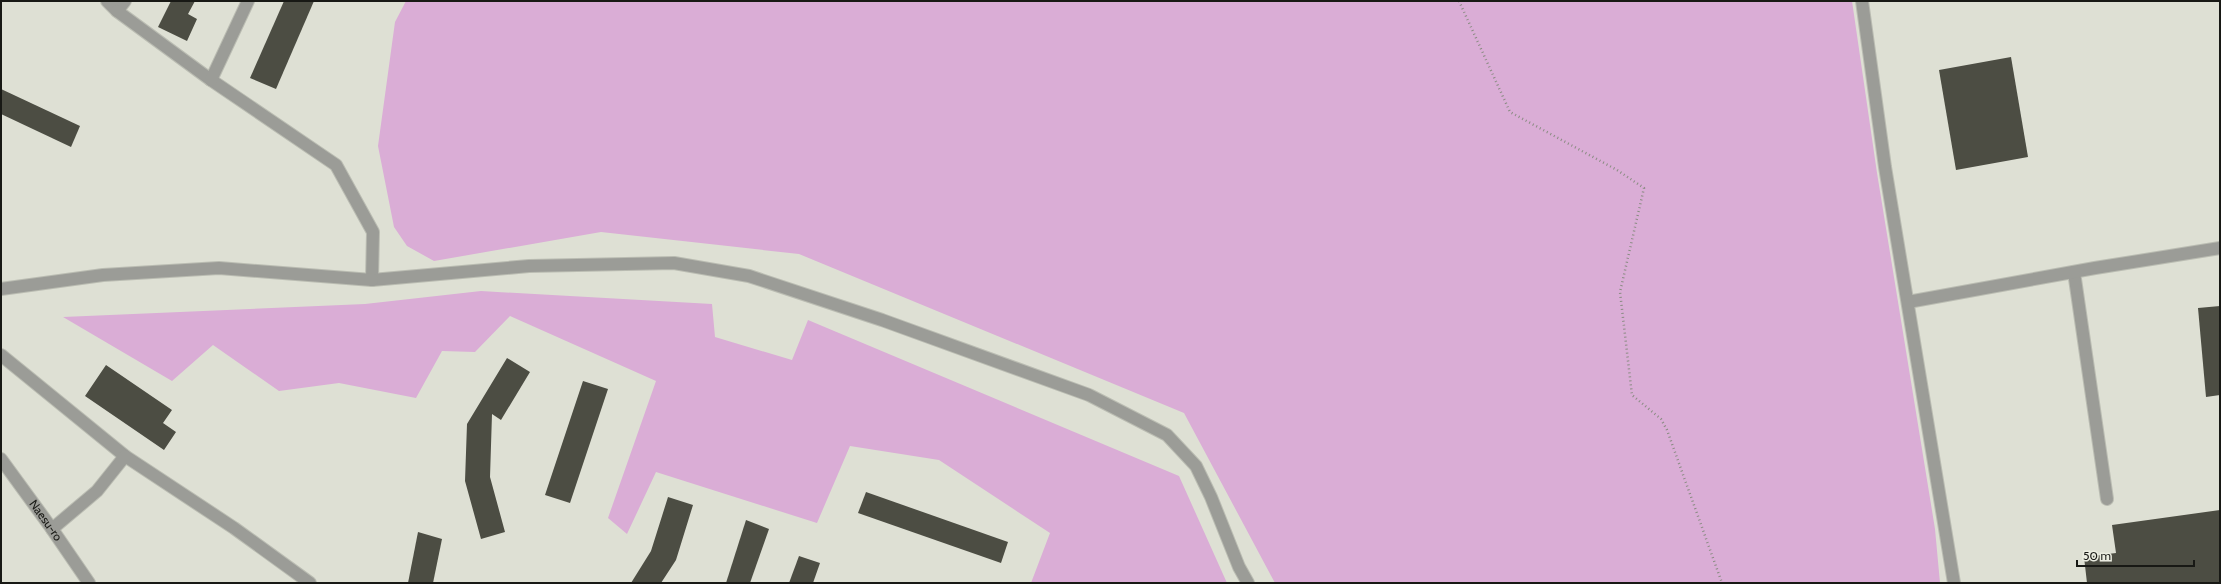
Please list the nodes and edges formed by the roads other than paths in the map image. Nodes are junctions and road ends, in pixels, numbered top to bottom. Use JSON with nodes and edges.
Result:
{"nodes":[{"id":1,"x":107,"y":1,"type":"edge"},
{"id":2,"x":125,"y":1,"type":"edge"},
{"id":3,"x":248,"y":1,"type":"edge"},
{"id":4,"x":1862,"y":1,"type":"edge"},
{"id":5,"x":117,"y":11,"type":"junction"},
{"id":6,"x":211,"y":80,"type":"junction"},
{"id":7,"x":2220,"y":248,"type":"edge"},
{"id":8,"x":2074,"y":272,"type":"junction"},
{"id":9,"x":372,"y":280,"type":"junction"},
{"id":10,"x":1,"y":289,"type":"edge"},
{"id":11,"x":1908,"y":302,"type":"junction"},
{"id":12,"x":1,"y":355,"type":"edge"},
{"id":13,"x":125,"y":456,"type":"junction"},
{"id":14,"x":1,"y":459,"type":"edge"},
{"id":15,"x":2107,"y":499,"type":"dead end"},
{"id":16,"x":52,"y":529,"type":"junction"},
{"id":17,"x":89,"y":583,"type":"edge"},
{"id":18,"x":310,"y":583,"type":"edge"},
{"id":19,"x":1248,"y":583,"type":"edge"},
{"id":20,"x":1954,"y":583,"type":"edge"}],
"edges":[{"from":1,"to":5,"type":"street"},
{"from":2,"to":5,"type":"street"},
{"from":3,"to":6,"type":"street"},
{"from":4,"to":11,"type":"street"},
{"from":5,"to":6,"type":"street"},
{"from":6,"to":9,"type":"street"},
{"from":7,"to":8,"type":"street"},
{"from":8,"to":11,"type":"street"},
{"from":8,"to":15,"type":"street"},
{"from":9,"to":10,"type":"street"},
{"from":9,"to":19,"type":"street"},
{"from":11,"to":20,"type":"street"},
{"from":12,"to":13,"type":"street"},
{"from":13,"to":16,"type":"street"},
{"from":13,"to":18,"type":"street"},
{"from":14,"to":16,"type":"street","name":"Naesu-ro"},
{"from":16,"to":17,"type":"street","name":"Naesu-ro"}]}
